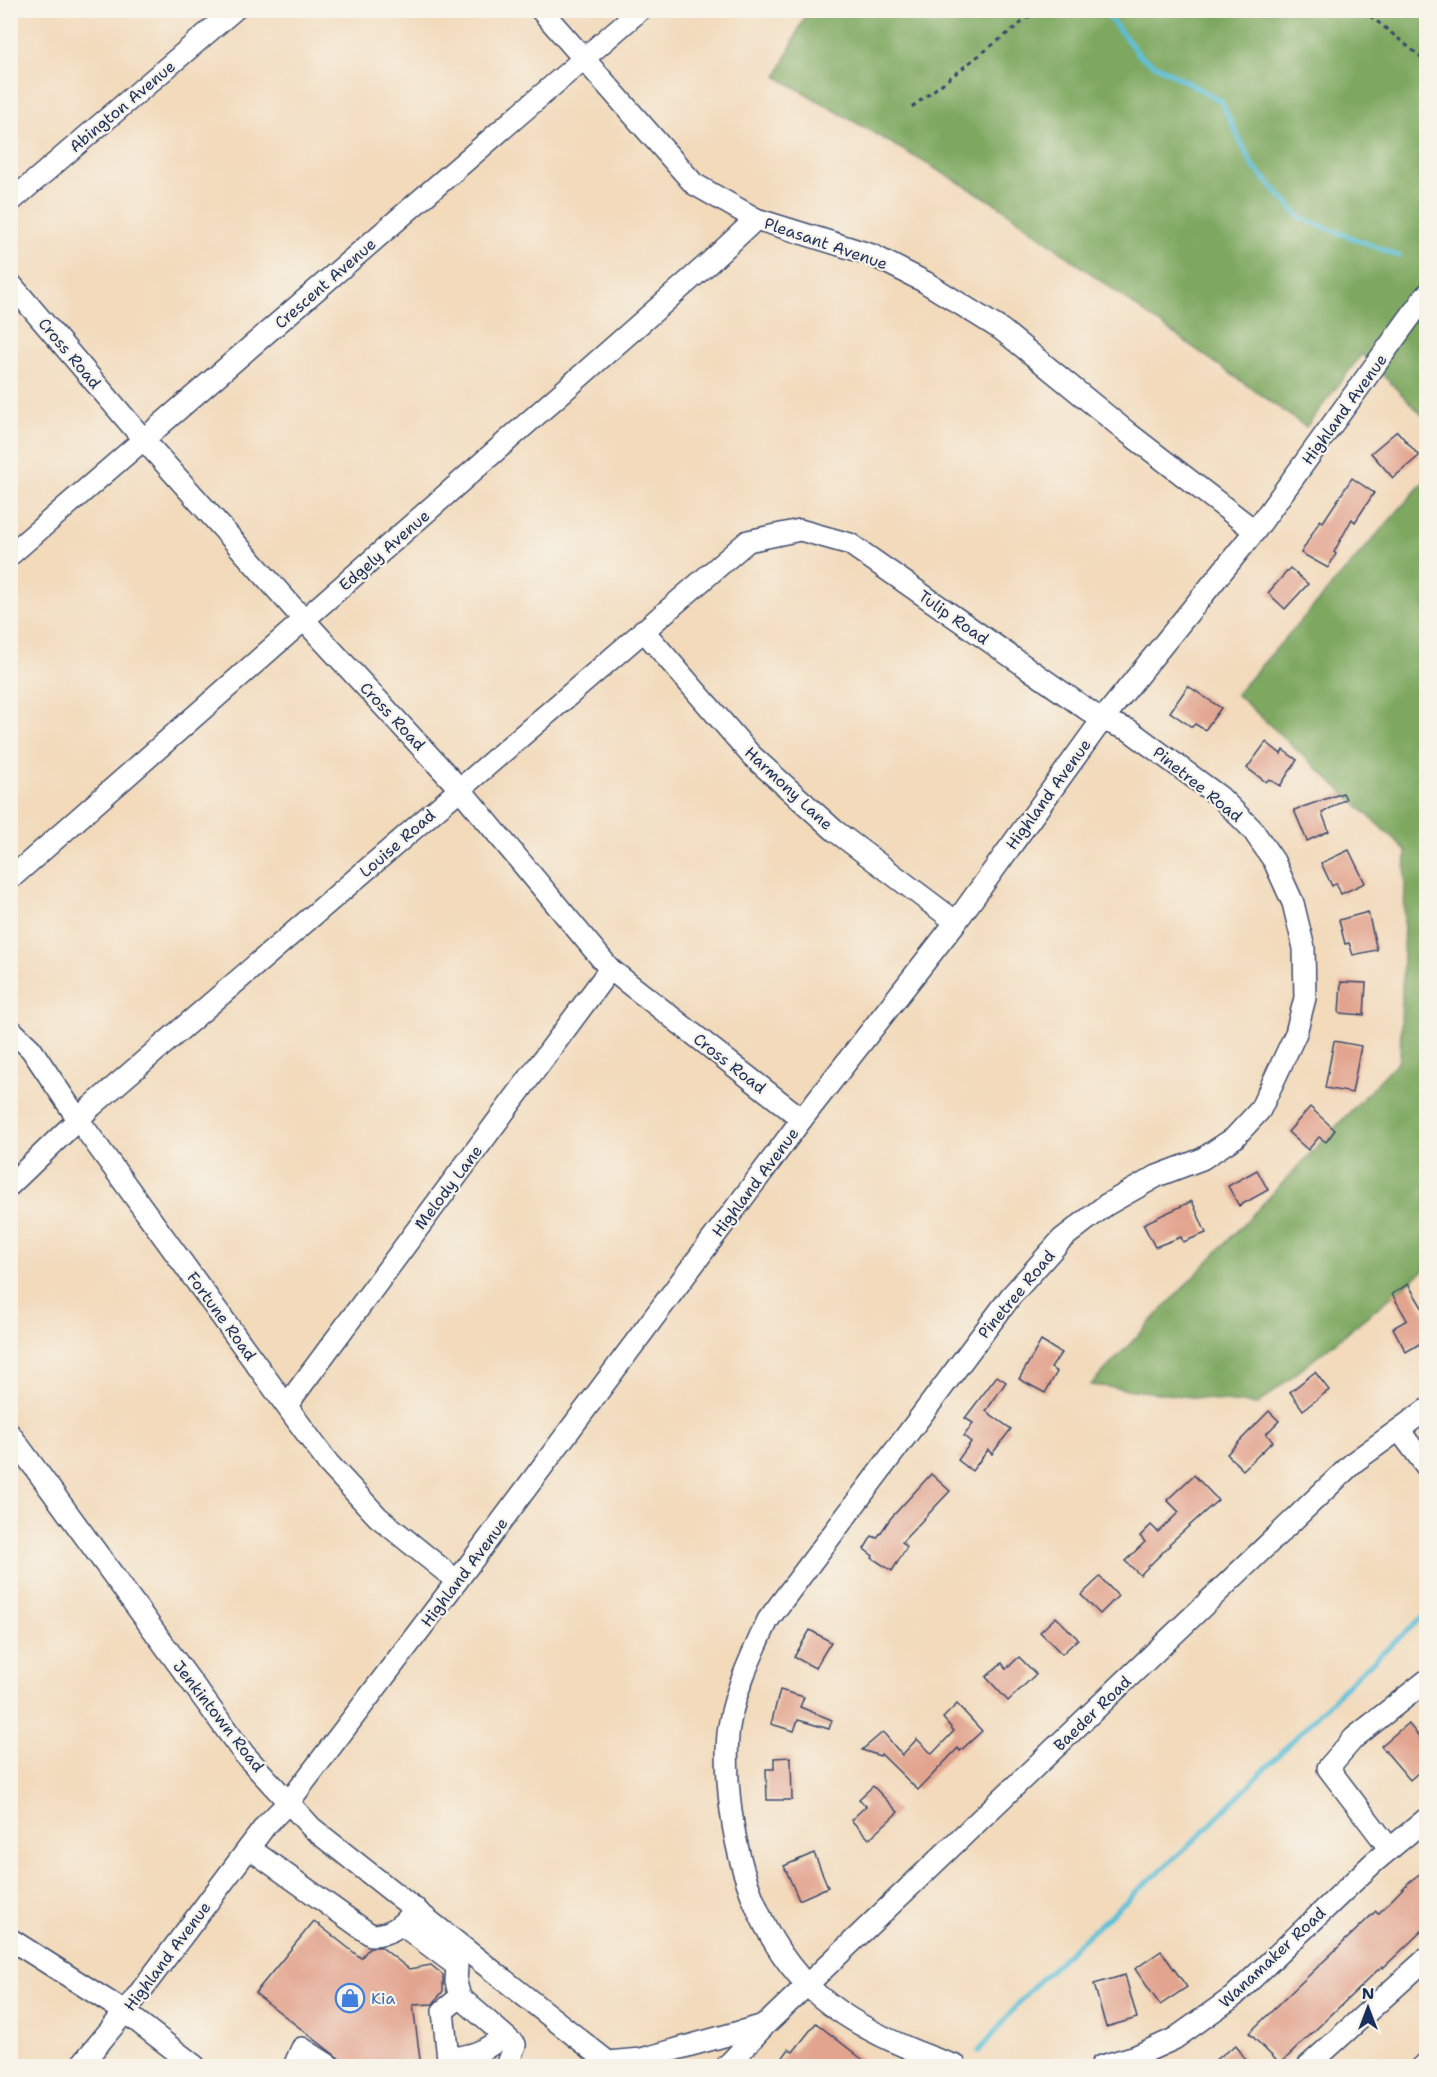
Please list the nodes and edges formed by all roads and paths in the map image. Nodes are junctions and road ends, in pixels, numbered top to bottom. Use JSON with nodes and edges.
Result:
{"nodes":[{"id":1,"x":234,"y":10,"type":"edge"},
{"id":2,"x":541,"y":10,"type":"edge"},
{"id":3,"x":640,"y":10,"type":"edge"},
{"id":4,"x":1038,"y":10,"type":"edge"},
{"id":5,"x":1363,"y":10,"type":"edge"},
{"id":6,"x":584,"y":59,"type":"junction"},
{"id":7,"x":1426,"y":61,"type":"edge"},
{"id":8,"x":912,"y":107,"type":"dead end"},
{"id":9,"x":10,"y":202,"type":"edge"},
{"id":10,"x":756,"y":219,"type":"junction"},
{"id":11,"x":10,"y":283,"type":"edge"},
{"id":12,"x":1426,"y":295,"type":"edge"},
{"id":13,"x":144,"y":440,"type":"junction"},
{"id":14,"x":800,"y":530,"type":"joint"},
{"id":15,"x":1255,"y":531,"type":"junction"},
{"id":16,"x":10,"y":555,"type":"edge"},
{"id":17,"x":304,"y":620,"type":"junction"},
{"id":18,"x":643,"y":630,"type":"junction"},
{"id":19,"x":1102,"y":720,"type":"junction"},
{"id":20,"x":460,"y":789,"type":"junction"},
{"id":21,"x":10,"y":879,"type":"edge"},
{"id":22,"x":956,"y":922,"type":"junction"},
{"id":23,"x":610,"y":969,"type":"junction"},
{"id":24,"x":10,"y":1029,"type":"edge"},
{"id":25,"x":78,"y":1119,"type":"junction"},
{"id":26,"x":802,"y":1119,"type":"junction"},
{"id":27,"x":10,"y":1185,"type":"edge"},
{"id":28,"x":287,"y":1405,"type":"junction"},
{"id":29,"x":1426,"y":1410,"type":"edge"},
{"id":30,"x":1400,"y":1430,"type":"junction"},
{"id":31,"x":10,"y":1434,"type":"edge"},
{"id":32,"x":1426,"y":1466,"type":"edge"},
{"id":33,"x":457,"y":1581,"type":"junction"},
{"id":34,"x":1426,"y":1681,"type":"edge"},
{"id":35,"x":289,"y":1802,"type":"junction"},
{"id":36,"x":1426,"y":1820,"type":"edge"},
{"id":37,"x":249,"y":1848,"type":"junction"},
{"id":38,"x":1390,"y":1849,"type":"junction"},
{"id":39,"x":409,"y":1917,"type":"junction"},
{"id":40,"x":10,"y":1939,"type":"edge"},
{"id":41,"x":463,"y":1959,"type":"junction"},
{"id":42,"x":1426,"y":1959,"type":"edge"},
{"id":43,"x":807,"y":1984,"type":"junction"},
{"id":44,"x":460,"y":1997,"type":"junction"},
{"id":45,"x":124,"y":2012,"type":"junction"},
{"id":46,"x":765,"y":2025,"type":"junction"},
{"id":47,"x":504,"y":2036,"type":"junction"},
{"id":48,"x":447,"y":2062,"type":"edge"},
{"id":49,"x":605,"y":2065,"type":"edge"},
{"id":50,"x":80,"y":2067,"type":"edge"},
{"id":51,"x":195,"y":2067,"type":"edge"},
{"id":52,"x":294,"y":2067,"type":"edge"},
{"id":53,"x":330,"y":2067,"type":"edge"},
{"id":54,"x":507,"y":2067,"type":"edge"},
{"id":55,"x":727,"y":2067,"type":"edge"},
{"id":56,"x":956,"y":2067,"type":"edge"},
{"id":57,"x":1101,"y":2067,"type":"edge"},
{"id":58,"x":1308,"y":2067,"type":"edge"}],
"edges":[{"from":1,"to":9,"type":"street","name":"Abington Avenue"},
{"from":2,"to":6,"type":"street","name":"Pleasant Avenue"},
{"from":3,"to":6,"type":"street","name":"Crescent Avenue"},
{"from":4,"to":8,"type":"path"},
{"from":5,"to":7,"type":"path"},
{"from":6,"to":10,"type":"street","name":"Pleasant Avenue"},
{"from":6,"to":13,"type":"street","name":"Crescent Avenue"},
{"from":10,"to":15,"type":"street","name":"Pleasant Avenue"},
{"from":10,"to":17,"type":"street","name":"Edgely Avenue"},
{"from":11,"to":13,"type":"street","name":"Cross Road"},
{"from":12,"to":15,"type":"street","name":"Highland Avenue"},
{"from":13,"to":16,"type":"street","name":"Crescent Avenue"},
{"from":13,"to":17,"type":"street","name":"Cross Road"},
{"from":14,"to":18,"type":"street","name":"Louise Road"},
{"from":14,"to":19,"type":"street","name":"Tulip Road"},
{"from":15,"to":19,"type":"street","name":"Highland Avenue"},
{"from":17,"to":20,"type":"street","name":"Cross Road"},
{"from":17,"to":21,"type":"street","name":"Edgely Avenue"},
{"from":18,"to":20,"type":"street","name":"Louise Road"},
{"from":18,"to":22,"type":"street","name":"Harmony Lane"},
{"from":19,"to":22,"type":"street","name":"Highland Avenue"},
{"from":19,"to":43,"type":"street","name":"Pinetree Road"},
{"from":20,"to":23,"type":"street","name":"Cross Road"},
{"from":20,"to":25,"type":"street","name":"Louise Road"},
{"from":22,"to":26,"type":"street","name":"Highland Avenue"},
{"from":23,"to":26,"type":"street","name":"Cross Road"},
{"from":23,"to":28,"type":"street","name":"Melody Lane"},
{"from":24,"to":25,"type":"street","name":"Fortune Road"},
{"from":25,"to":27,"type":"street","name":"Louise Road"},
{"from":25,"to":28,"type":"street","name":"Fortune Road"},
{"from":26,"to":33,"type":"street","name":"Highland Avenue"},
{"from":28,"to":33,"type":"street","name":"Fortune Road"},
{"from":29,"to":30,"type":"street","name":"Baeder Road"},
{"from":30,"to":32,"type":"street"},
{"from":30,"to":43,"type":"street","name":"Baeder Road"},
{"from":31,"to":35,"type":"street","name":"Jenkintown Road"},
{"from":33,"to":35,"type":"street","name":"Highland Avenue"},
{"from":34,"to":38,"type":"street"},
{"from":35,"to":37,"type":"street","name":"Highland Avenue"},
{"from":35,"to":39,"type":"street","name":"Jenkintown Road"},
{"from":36,"to":38,"type":"street","name":"Wanamaker Road"},
{"from":37,"to":39,"type":"street"},
{"from":37,"to":45,"type":"street","name":"Highland Avenue"},
{"from":38,"to":57,"type":"street","name":"Wanamaker Road"},
{"from":39,"to":41,"type":"street","name":"Jenkintown Road"},
{"from":40,"to":45,"type":"street"},
{"from":41,"to":44,"type":"street"},
{"from":41,"to":49,"type":"street","name":"Jenkintown Road"},
{"from":42,"to":58,"type":"street"},
{"from":43,"to":46,"type":"street","name":"Baeder Road"},
{"from":43,"to":56,"type":"street"},
{"from":44,"to":47,"type":"street"},
{"from":44,"to":48,"type":"street"},
{"from":45,"to":50,"type":"street","name":"Highland Avenue"},
{"from":45,"to":51,"type":"street"},
{"from":46,"to":49,"type":"street","name":"Baeder Road"},
{"from":46,"to":55,"type":"street","name":"Baeder Road"},
{"from":47,"to":48,"type":"street"},
{"from":47,"to":54,"type":"street"},
{"from":52,"to":53,"type":"street"}]}
